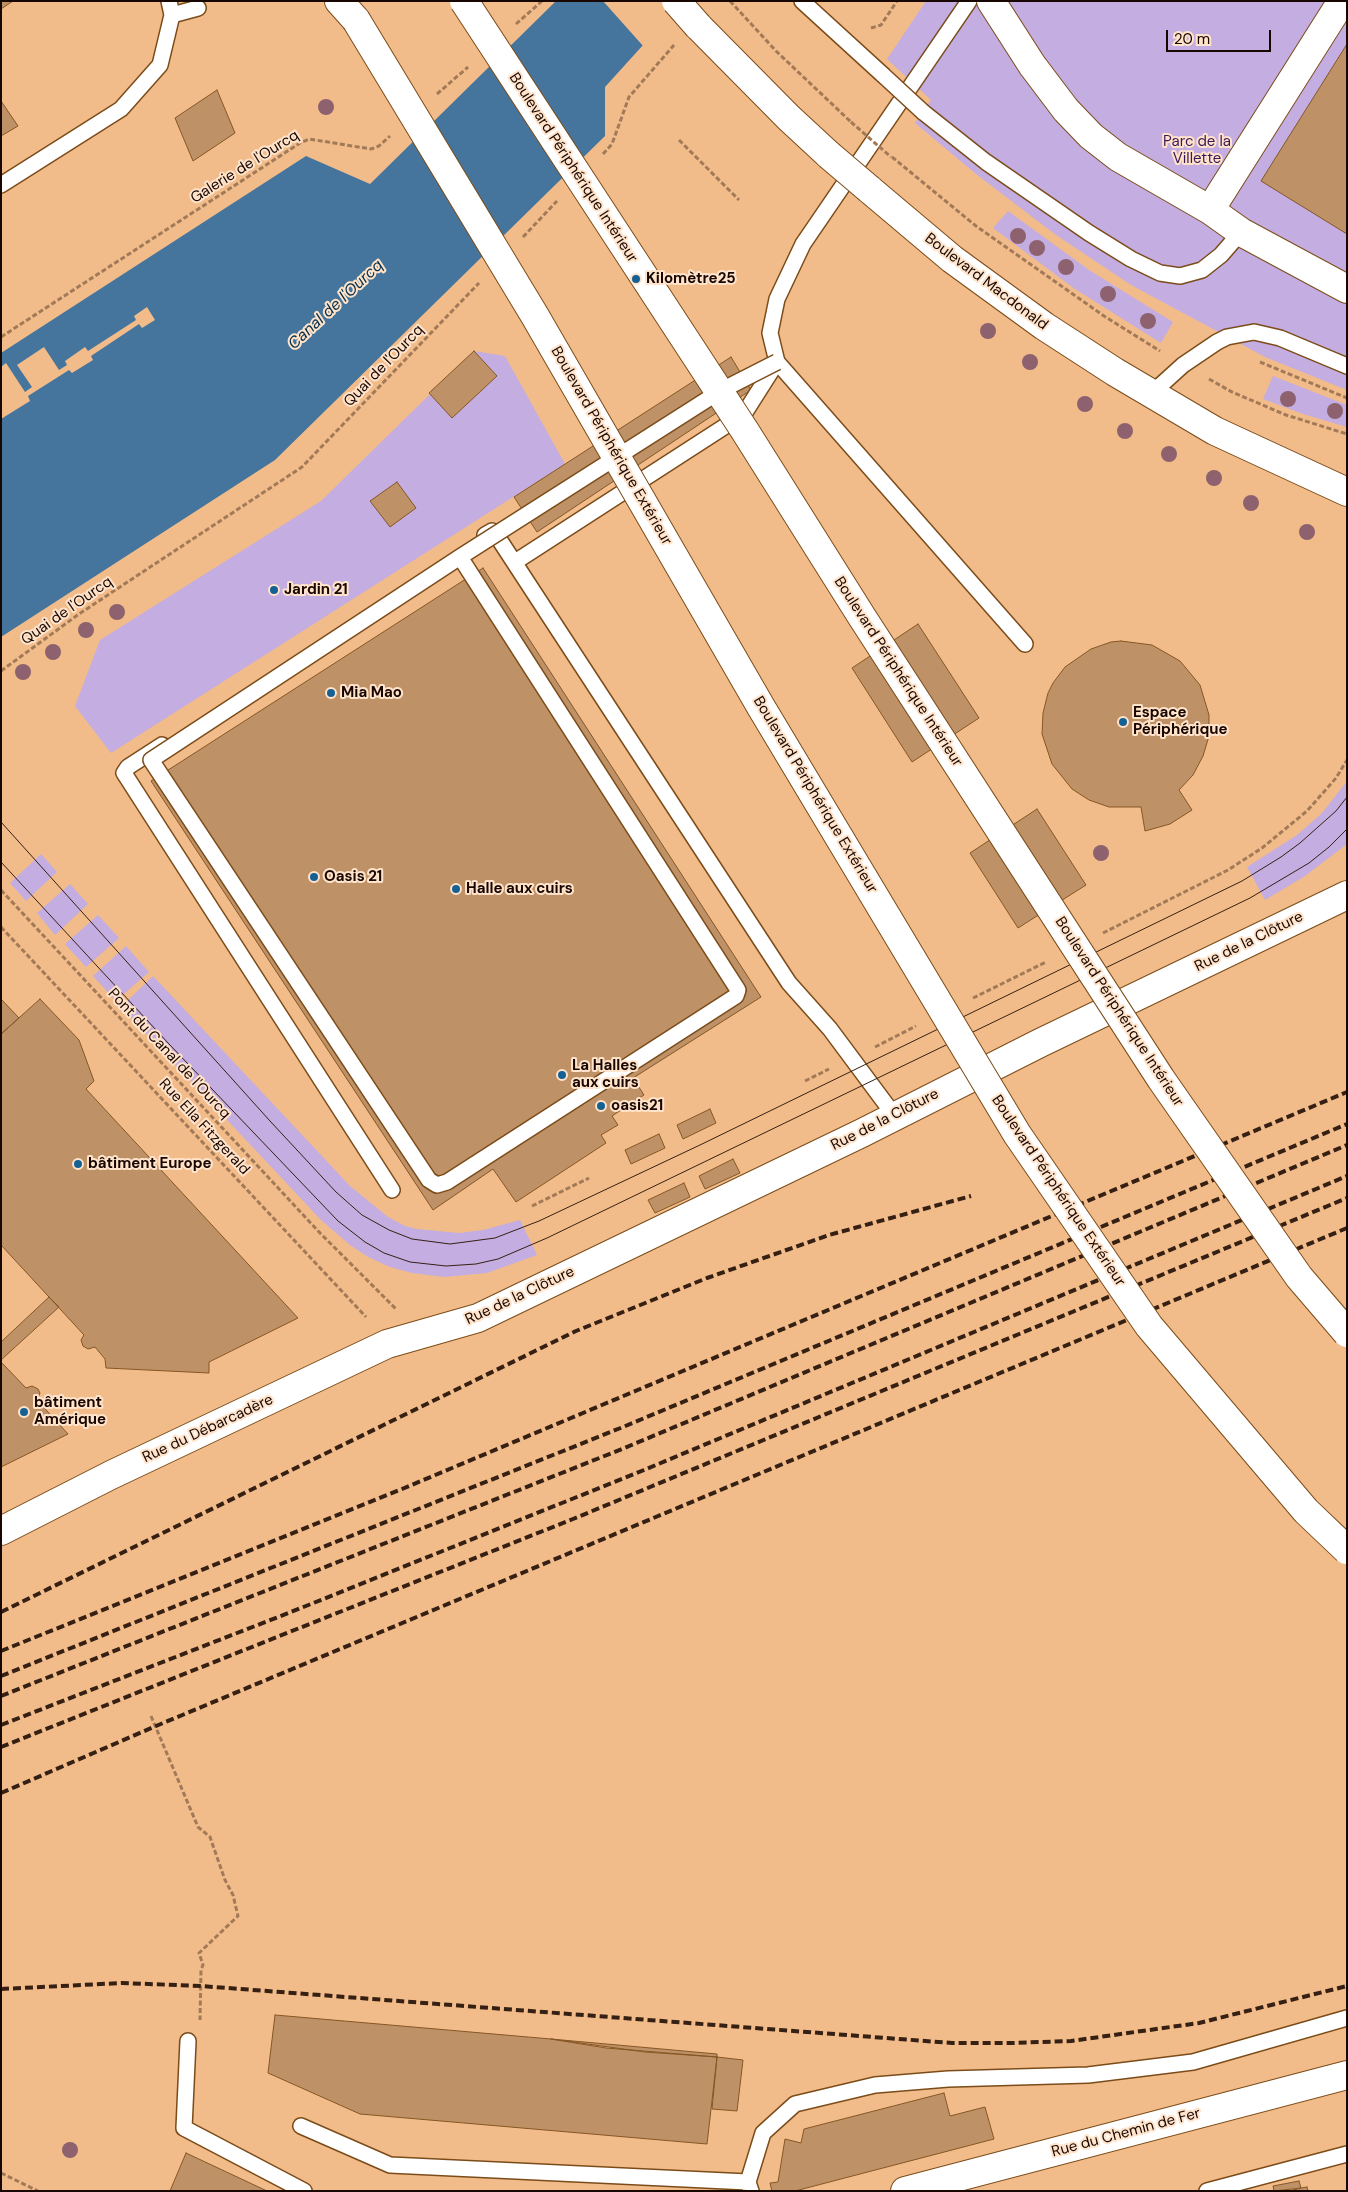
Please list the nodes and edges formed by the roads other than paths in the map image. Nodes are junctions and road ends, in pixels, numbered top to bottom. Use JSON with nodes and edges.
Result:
{"nodes":[{"id":1,"x":464,"y":1,"type":"edge"},
{"id":2,"x":676,"y":1,"type":"edge"},
{"id":3,"x":802,"y":1,"type":"edge"},
{"id":4,"x":969,"y":1,"type":"edge"},
{"id":5,"x":990,"y":1,"type":"edge"},
{"id":6,"x":1342,"y":1,"type":"edge"},
{"id":7,"x":171,"y":8,"type":"edge"},
{"id":8,"x":198,"y":8,"type":"dead end"},
{"id":9,"x":348,"y":10,"type":"edge"},
{"id":10,"x":1,"y":185,"type":"edge"},
{"id":11,"x":1210,"y":210,"type":"junction"},
{"id":12,"x":1241,"y":232,"type":"junction"},
{"id":13,"x":1347,"y":289,"type":"edge"},
{"id":14,"x":778,"y":362,"type":"junction"},
{"id":15,"x":1347,"y":366,"type":"edge"},
{"id":16,"x":1151,"y":394,"type":"junction"},
{"id":17,"x":1347,"y":492,"type":"edge"},
{"id":18,"x":460,"y":557,"type":"junction"},
{"id":19,"x":514,"y":562,"type":"junction"},
{"id":20,"x":1025,"y":644,"type":"dead end"},
{"id":21,"x":1347,"y":895,"type":"edge"},
{"id":22,"x":894,"y":1115,"type":"junction"},
{"id":23,"x":392,"y":1190,"type":"dead end"},
{"id":24,"x":1347,"y":1333,"type":"edge"},
{"id":25,"x":419,"y":1336,"type":"joint"},
{"id":26,"x":1,"y":1531,"type":"edge"},
{"id":27,"x":1347,"y":1550,"type":"edge"},
{"id":28,"x":1347,"y":2018,"type":"edge"},
{"id":29,"x":188,"y":2041,"type":"road end"},
{"id":30,"x":1347,"y":2075,"type":"edge"},
{"id":31,"x":301,"y":2126,"type":"dead end"},
{"id":32,"x":1347,"y":2154,"type":"edge"},
{"id":33,"x":749,"y":2186,"type":"edge"},
{"id":34,"x":304,"y":2191,"type":"edge"},
{"id":35,"x":905,"y":2191,"type":"edge"},
{"id":36,"x":1206,"y":2191,"type":"edge"}],
"edges":[{"from":1,"to":24,"type":"main road","name":"Boulevard Périphérique Intérieur","bridge":true},
{"from":2,"to":16,"type":"main road","name":"Boulevard Macdonald","bridge":true},
{"from":3,"to":12,"type":"lane","bridge":true},
{"from":4,"to":14,"type":"lane"},
{"from":5,"to":11,"type":"main road"},
{"from":6,"to":11,"type":"main road"},
{"from":7,"to":8,"type":"lane"},
{"from":7,"to":10,"type":"lane"},
{"from":9,"to":27,"type":"main road","name":"Boulevard Périphérique Extérieur","bridge":true},
{"from":11,"to":12,"type":"main road"},
{"from":12,"to":13,"type":"main road"},
{"from":14,"to":18,"type":"lane","bridge":true},
{"from":14,"to":19,"type":"lane"},
{"from":14,"to":20,"type":"lane"},
{"from":15,"to":16,"type":"lane"},
{"from":16,"to":17,"type":"main road","name":"Boulevard Macdonald"},
{"from":18,"to":18,"type":"lane","bridge":true},
{"from":19,"to":22,"type":"lane"},
{"from":19,"to":23,"type":"lane"},
{"from":21,"to":22,"type":"main road","name":"Rue de la Clôture"},
{"from":22,"to":25,"type":"main road","name":"Rue de la Clôture"},
{"from":25,"to":26,"type":"main road","name":"Rue du Débarcadère"},
{"from":28,"to":33,"type":"lane"},
{"from":29,"to":34,"type":"lane"},
{"from":30,"to":35,"type":"main road","name":"Rue du Chemin de Fer"},
{"from":31,"to":33,"type":"lane"},
{"from":32,"to":36,"type":"lane"}]}
